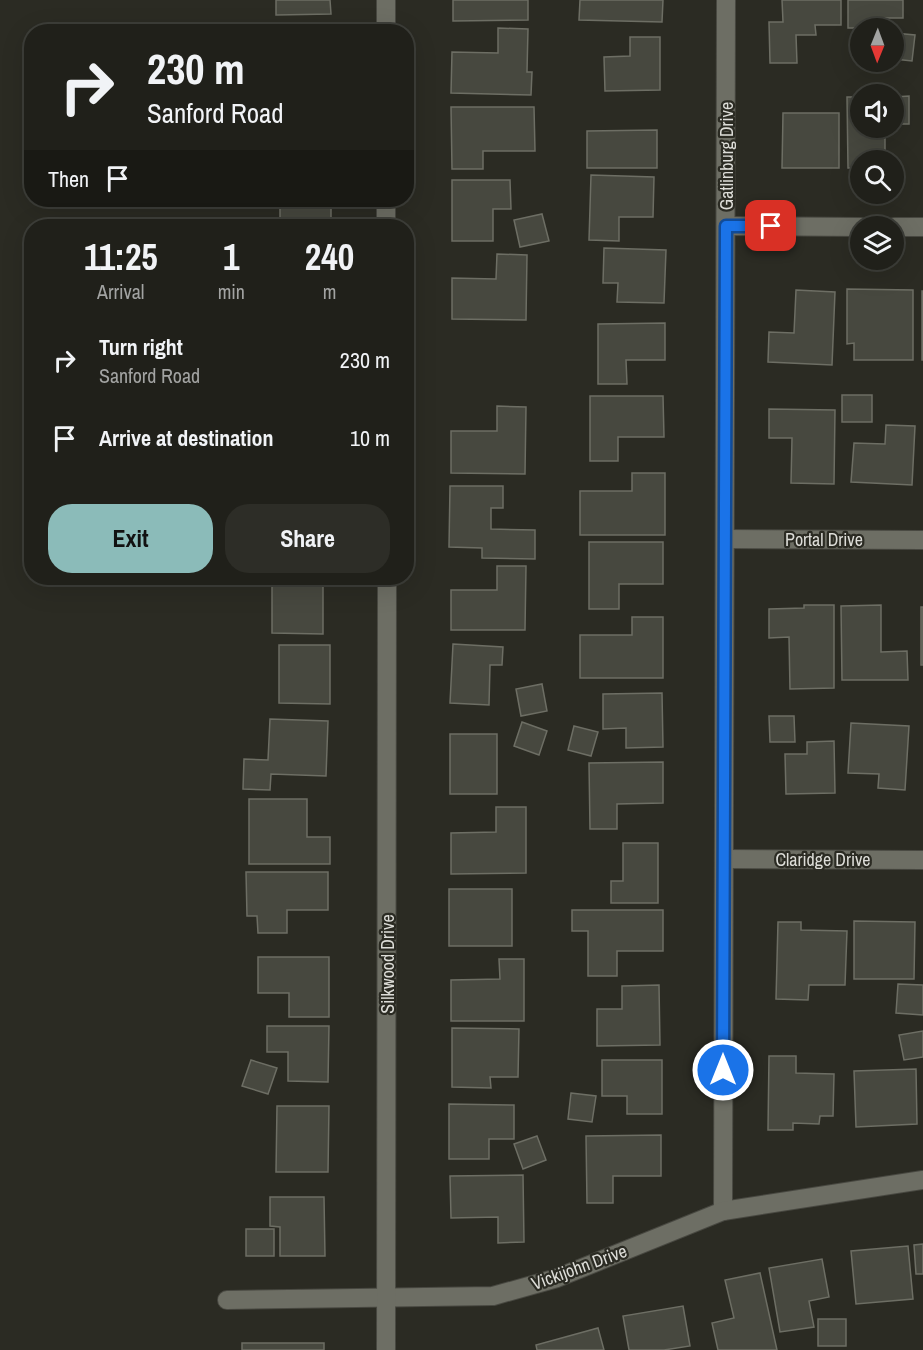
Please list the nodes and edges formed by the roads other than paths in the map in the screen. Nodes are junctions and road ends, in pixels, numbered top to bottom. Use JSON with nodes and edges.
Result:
{"nodes":[{"id":1,"x":386,"y":0,"type":"edge"},
{"id":2,"x":726,"y":0,"type":"edge"},
{"id":3,"x":386,"y":24,"type":"edge"},
{"id":4,"x":726,"y":226,"type":"junction"},
{"id":5,"x":850,"y":227,"type":"edge"},
{"id":6,"x":904,"y":227,"type":"edge"},
{"id":7,"x":923,"y":227,"type":"edge"},
{"id":8,"x":725,"y":539,"type":"junction"},
{"id":9,"x":923,"y":540,"type":"edge"},
{"id":10,"x":387,"y":585,"type":"edge"},
{"id":11,"x":724,"y":859,"type":"junction"},
{"id":12,"x":923,"y":860,"type":"edge"},
{"id":13,"x":923,"y":1180,"type":"edge"},
{"id":14,"x":723,"y":1211,"type":"junction"},
{"id":15,"x":227,"y":1300,"type":"dead end"},
{"id":16,"x":387,"y":1300,"type":"junction"},
{"id":17,"x":386,"y":1350,"type":"edge"}],
"edges":[{"from":1,"to":3,"type":"street"},
{"from":2,"to":4,"type":"street","name":"Gatlinburg Drive"},
{"from":4,"to":5,"type":"street"},
{"from":4,"to":8,"type":"street","name":"Gatlinburg Drive"},
{"from":6,"to":7,"type":"street"},
{"from":8,"to":9,"type":"street","name":"Portal Drive"},
{"from":8,"to":11,"type":"street","name":"Gatlinburg Drive"},
{"from":10,"to":16,"type":"street","name":"Silkwood Drive"},
{"from":11,"to":12,"type":"street","name":"Claridge Drive"},
{"from":11,"to":14,"type":"street","name":"Gatlinburg Drive"},
{"from":13,"to":14,"type":"street","name":"Vickijohn Drive"},
{"from":14,"to":16,"type":"street","name":"Vickijohn Drive"},
{"from":15,"to":16,"type":"street","name":"Vickijohn Drive"},
{"from":16,"to":17,"type":"street","name":"Silkwood Drive"}]}
